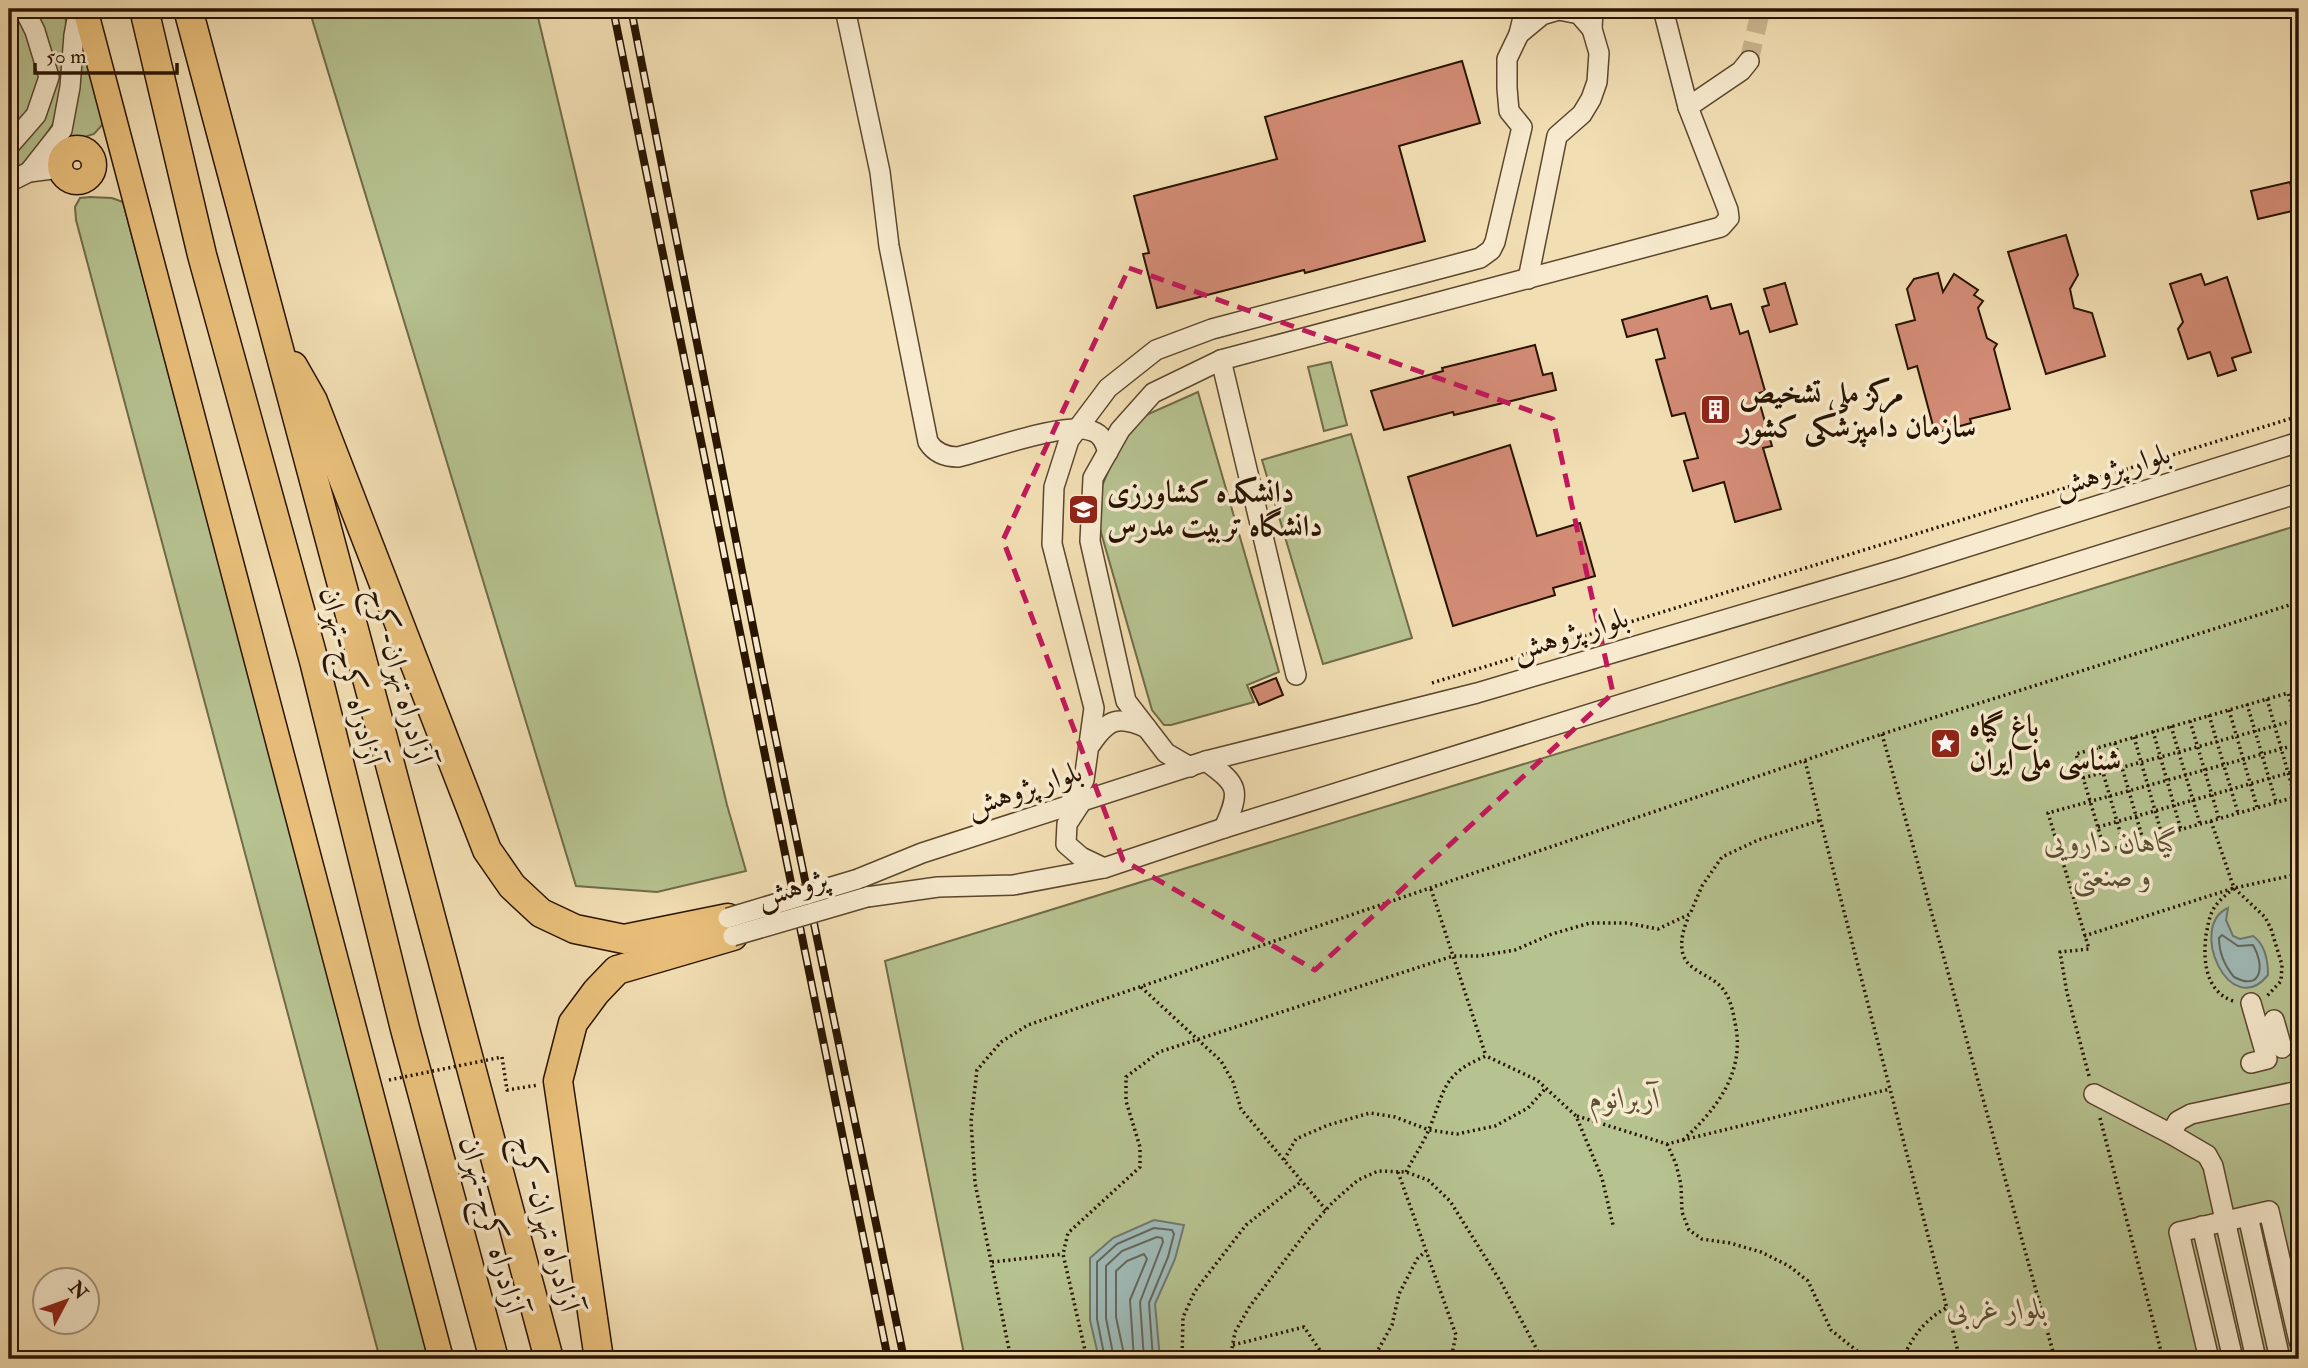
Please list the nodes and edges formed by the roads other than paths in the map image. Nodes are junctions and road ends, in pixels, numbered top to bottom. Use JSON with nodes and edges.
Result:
{"nodes":[{"id":1,"x":24,"y":9,"type":"edge"},
{"id":2,"x":79,"y":9,"type":"edge"},
{"id":3,"x":85,"y":9,"type":"edge"},
{"id":4,"x":145,"y":9,"type":"edge"},
{"id":5,"x":188,"y":9,"type":"edge"},
{"id":6,"x":845,"y":9,"type":"edge"},
{"id":7,"x":1525,"y":9,"type":"edge"},
{"id":8,"x":1593,"y":9,"type":"edge"},
{"id":9,"x":1663,"y":9,"type":"edge"},
{"id":10,"x":1592,"y":29,"type":"junction"},
{"id":11,"x":1519,"y":34,"type":"junction"},
{"id":12,"x":1749,"y":61,"type":"tunnel mouth"},
{"id":13,"x":1688,"y":107,"type":"junction"},
{"id":14,"x":116,"y":123,"type":"junction"},
{"id":15,"x":9,"y":146,"type":"edge"},
{"id":16,"x":91,"y":161,"type":"junction"},
{"id":17,"x":60,"y":168,"type":"joint"},
{"id":18,"x":29,"y":172,"type":"junction"},
{"id":19,"x":129,"y":174,"type":"junction"},
{"id":20,"x":9,"y":182,"type":"edge"},
{"id":21,"x":1528,"y":279,"type":"junction"},
{"id":22,"x":273,"y":330,"type":"junction"},
{"id":23,"x":1222,"y":360,"type":"junction"},
{"id":24,"x":1097,"y":402,"type":"junction"},
{"id":25,"x":1123,"y":427,"type":"junction"},
{"id":26,"x":1077,"y":429,"type":"junction"},
{"id":27,"x":2299,"y":442,"type":"edge"},
{"id":28,"x":1108,"y":452,"type":"junction"},
{"id":29,"x":2299,"y":493,"type":"edge"},
{"id":30,"x":1296,"y":675,"type":"dead end"},
{"id":31,"x":1148,"y":729,"type":"junction"},
{"id":32,"x":1089,"y":747,"type":"junction"},
{"id":33,"x":1198,"y":764,"type":"junction"},
{"id":34,"x":1075,"y":803,"type":"junction"},
{"id":35,"x":1224,"y":828,"type":"junction"},
{"id":36,"x":1104,"y":867,"type":"junction"},
{"id":37,"x":858,"y":879,"type":"joint"},
{"id":38,"x":730,"y":927,"type":"junction"},
{"id":39,"x":2251,"y":1003,"type":"road end"},
{"id":40,"x":2250,"y":1063,"type":"dead end"},
{"id":41,"x":2299,"y":1091,"type":"edge"},
{"id":42,"x":2094,"y":1094,"type":"road end"},
{"id":43,"x":2171,"y":1133,"type":"junction"},
{"id":44,"x":2248,"y":1216,"type":"junction"},
{"id":45,"x":2226,"y":1221,"type":"junction"},
{"id":46,"x":2202,"y":1226,"type":"junction"},
{"id":47,"x":2277,"y":1245,"type":"junction"},
{"id":48,"x":2256,"y":1250,"type":"junction"},
{"id":49,"x":2233,"y":1255,"type":"junction"},
{"id":50,"x":2210,"y":1260,"type":"junction"},
{"id":51,"x":2187,"y":1265,"type":"junction"},
{"id":52,"x":2292,"y":1279,"type":"edge"},
{"id":53,"x":2263,"y":1282,"type":"junction"},
{"id":54,"x":2240,"y":1288,"type":"junction"},
{"id":55,"x":2218,"y":1294,"type":"junction"},
{"id":56,"x":2195,"y":1300,"type":"junction"},
{"id":57,"x":2296,"y":1309,"type":"edge"},
{"id":58,"x":2270,"y":1317,"type":"junction"},
{"id":59,"x":2247,"y":1321,"type":"junction"},
{"id":60,"x":2225,"y":1326,"type":"junction"},
{"id":61,"x":2202,"y":1330,"type":"junction"},
{"id":62,"x":2299,"y":1342,"type":"edge"},
{"id":63,"x":2278,"y":1354,"type":"edge"},
{"id":64,"x":2255,"y":1357,"type":"edge"},
{"id":65,"x":442,"y":1359,"type":"edge"},
{"id":66,"x":494,"y":1359,"type":"edge"},
{"id":67,"x":549,"y":1359,"type":"edge"},
{"id":68,"x":598,"y":1359,"type":"edge"},
{"id":69,"x":2209,"y":1359,"type":"edge"},
{"id":70,"x":2232,"y":1359,"type":"edge"}],
"edges":[{"from":1,"to":15,"type":"street"},
{"from":2,"to":18,"type":"street"},
{"from":3,"to":14,"type":"main road"},
{"from":4,"to":66,"type":"highway","name":"آزادراه کرج-تهران"},
{"from":5,"to":22,"type":"highway","name":"آزادراه تهران-کرج"},
{"from":6,"to":26,"type":"street"},
{"from":7,"to":11,"type":"street"},
{"from":8,"to":10,"type":"street"},
{"from":9,"to":13,"type":"street"},
{"from":10,"to":11,"type":"street"},
{"from":10,"to":21,"type":"street"},
{"from":11,"to":24,"type":"street"},
{"from":12,"to":13,"type":"street"},
{"from":13,"to":21,"type":"street"},
{"from":14,"to":16,"type":"main road"},
{"from":14,"to":19,"type":"main road"},
{"from":16,"to":17,"type":"main road"},
{"from":16,"to":19,"type":"main road"},
{"from":17,"to":18,"type":"street"},
{"from":18,"to":20,"type":"street"},
{"from":19,"to":65,"type":"main road"},
{"from":21,"to":23,"type":"street"},
{"from":22,"to":38,"type":"highway"},
{"from":22,"to":67,"type":"highway","name":"آزادراه تهران-کرج"},
{"from":23,"to":25,"type":"street"},
{"from":23,"to":30,"type":"street"},
{"from":24,"to":25,"type":"street"},
{"from":24,"to":26,"type":"street"},
{"from":25,"to":28,"type":"street"},
{"from":26,"to":28,"type":"street"},
{"from":26,"to":32,"type":"street"},
{"from":27,"to":33,"type":"street","name":"بلوار پژوهش"},
{"from":28,"to":31,"type":"street"},
{"from":29,"to":35,"type":"street"},
{"from":31,"to":32,"type":"street"},
{"from":31,"to":33,"type":"street"},
{"from":32,"to":34,"type":"street"},
{"from":33,"to":34,"type":"street","name":"بلوار پژوهش"},
{"from":33,"to":35,"type":"street"},
{"from":34,"to":36,"type":"street"},
{"from":34,"to":37,"type":"street","name":"بلوار پژوهش"},
{"from":35,"to":36,"type":"street"},
{"from":36,"to":38,"type":"street","name":"پژوهش","bridge":true},
{"from":37,"to":38,"type":"street","name":"پژوهش","bridge":true},
{"from":38,"to":68,"type":"highway"},
{"from":39,"to":40,"type":"street"},
{"from":41,"to":43,"type":"street"},
{"from":42,"to":43,"type":"street"},
{"from":43,"to":45,"type":"street"},
{"from":44,"to":45,"type":"street"},
{"from":44,"to":47,"type":"street"},
{"from":44,"to":48,"type":"street"},
{"from":45,"to":46,"type":"street"},
{"from":45,"to":49,"type":"street"},
{"from":46,"to":50,"type":"street"},
{"from":46,"to":51,"type":"street"},
{"from":47,"to":48,"type":"street"},
{"from":47,"to":52,"type":"street"},
{"from":48,"to":49,"type":"street"},
{"from":48,"to":53,"type":"street"},
{"from":49,"to":50,"type":"street"},
{"from":49,"to":54,"type":"street"},
{"from":50,"to":51,"type":"street"},
{"from":50,"to":55,"type":"street"},
{"from":51,"to":56,"type":"street"},
{"from":52,"to":53,"type":"street"},
{"from":52,"to":57,"type":"street"},
{"from":53,"to":54,"type":"street"},
{"from":53,"to":58,"type":"street"},
{"from":54,"to":55,"type":"street"},
{"from":54,"to":59,"type":"street"},
{"from":55,"to":56,"type":"street"},
{"from":55,"to":60,"type":"street"},
{"from":56,"to":61,"type":"street"},
{"from":57,"to":58,"type":"street"},
{"from":57,"to":62,"type":"street"},
{"from":58,"to":59,"type":"street"},
{"from":58,"to":63,"type":"street"},
{"from":59,"to":60,"type":"street"},
{"from":59,"to":64,"type":"street"},
{"from":60,"to":61,"type":"street"},
{"from":60,"to":70,"type":"street"},
{"from":61,"to":69,"type":"street"},
{"from":62,"to":63,"type":"street"},
{"from":63,"to":64,"type":"street"},
{"from":64,"to":70,"type":"street"}]}
